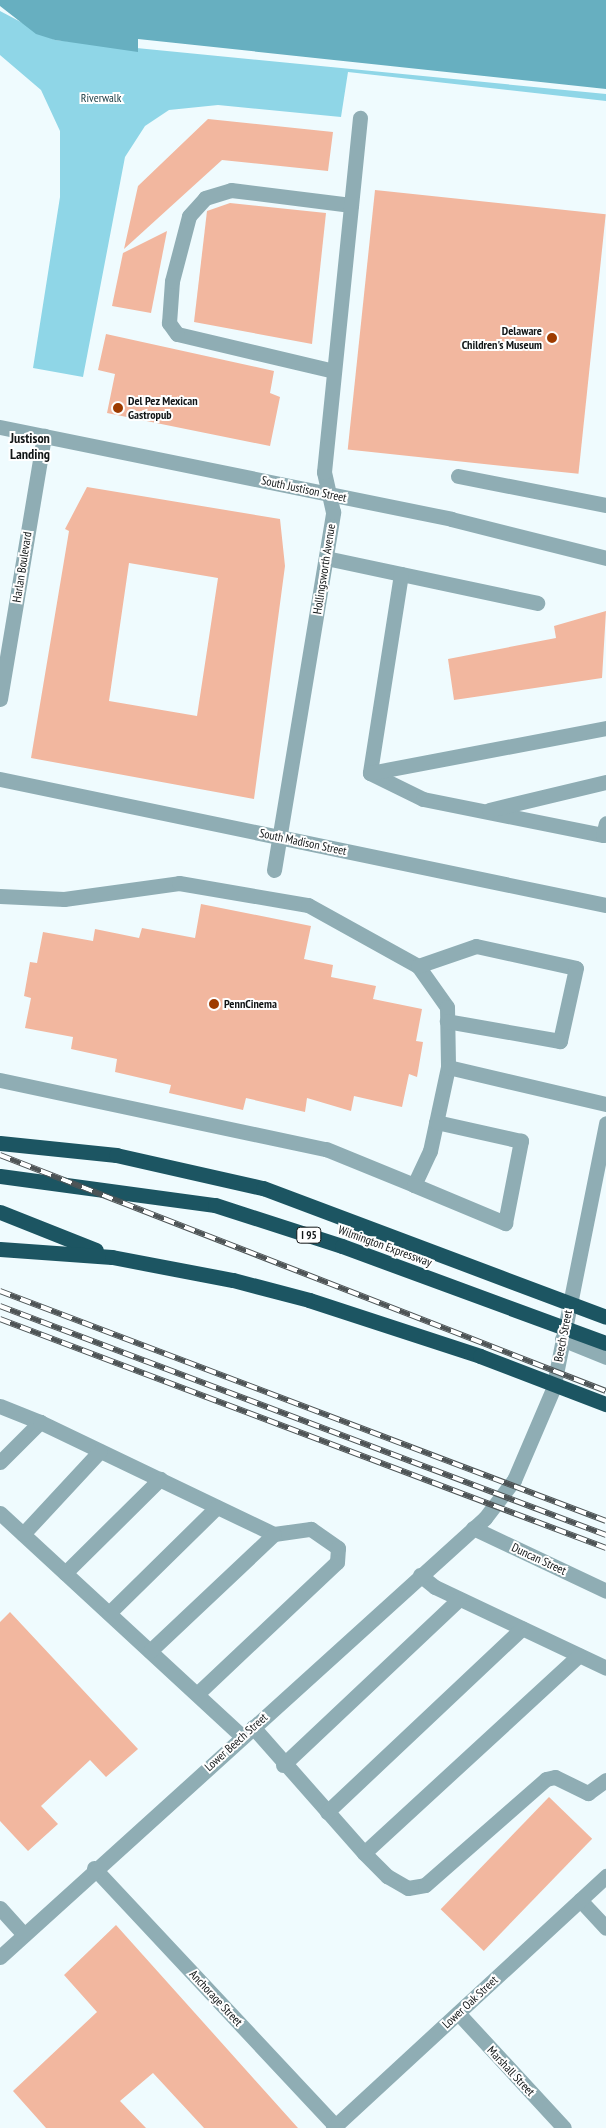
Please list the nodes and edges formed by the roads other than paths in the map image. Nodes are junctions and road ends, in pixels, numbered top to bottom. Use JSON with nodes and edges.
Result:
{"nodes":[{"id":1,"x":360,"y":118,"type":"dead end"},
{"id":2,"x":351,"y":205,"type":"junction"},
{"id":3,"x":334,"y":371,"type":"junction"},
{"id":4,"x":0,"y":427,"type":"edge"},
{"id":5,"x":44,"y":436,"type":"junction"},
{"id":6,"x":458,"y":476,"type":"dead end"},
{"id":7,"x":328,"y":495,"type":"junction"},
{"id":8,"x":606,"y":506,"type":"edge"},
{"id":9,"x":326,"y":558,"type":"junction"},
{"id":10,"x":606,"y":558,"type":"edge"},
{"id":11,"x":401,"y":574,"type":"junction"},
{"id":12,"x":537,"y":603,"type":"dead end"},
{"id":13,"x":0,"y":699,"type":"edge"},
{"id":14,"x":606,"y":728,"type":"edge"},
{"id":15,"x":370,"y":773,"type":"junction"},
{"id":16,"x":0,"y":779,"type":"edge"},
{"id":17,"x":606,"y":782,"type":"edge"},
{"id":18,"x":485,"y":811,"type":"junction"},
{"id":19,"x":606,"y":823,"type":"edge"},
{"id":20,"x":281,"y":837,"type":"junction"},
{"id":21,"x":274,"y":870,"type":"dead end"},
{"id":22,"x":0,"y":896,"type":"edge"},
{"id":23,"x":606,"y":905,"type":"edge"},
{"id":24,"x":418,"y":966,"type":"junction"},
{"id":25,"x":447,"y":1021,"type":"junction"},
{"id":26,"x":448,"y":1067,"type":"junction"},
{"id":27,"x":0,"y":1080,"type":"edge"},
{"id":28,"x":606,"y":1104,"type":"edge"},
{"id":29,"x":436,"y":1122,"type":"junction"},
{"id":30,"x":606,"y":1123,"type":"edge"},
{"id":31,"x":0,"y":1143,"type":"edge"},
{"id":32,"x":0,"y":1176,"type":"edge"},
{"id":33,"x":414,"y":1186,"type":"junction"},
{"id":34,"x":0,"y":1212,"type":"edge"},
{"id":35,"x":0,"y":1249,"type":"edge"},
{"id":36,"x":112,"y":1256,"type":"junction"},
{"id":37,"x":606,"y":1317,"type":"edge"},
{"id":38,"x":562,"y":1339,"type":"junction"},
{"id":39,"x":606,"y":1343,"type":"edge"},
{"id":40,"x":606,"y":1357,"type":"edge"},
{"id":41,"x":606,"y":1404,"type":"edge"},
{"id":42,"x":0,"y":1406,"type":"edge"},
{"id":43,"x":40,"y":1422,"type":"junction"},
{"id":44,"x":100,"y":1451,"type":"junction"},
{"id":45,"x":0,"y":1462,"type":"edge"},
{"id":46,"x":160,"y":1479,"type":"junction"},
{"id":47,"x":217,"y":1507,"type":"junction"},
{"id":48,"x":0,"y":1513,"type":"edge"},
{"id":49,"x":473,"y":1528,"type":"junction"},
{"id":50,"x":23,"y":1534,"type":"junction"},
{"id":51,"x":274,"y":1534,"type":"junction"},
{"id":52,"x":65,"y":1573,"type":"junction"},
{"id":53,"x":420,"y":1575,"type":"junction"},
{"id":54,"x":606,"y":1590,"type":"edge"},
{"id":55,"x":459,"y":1599,"type":"junction"},
{"id":56,"x":110,"y":1613,"type":"junction"},
{"id":57,"x":522,"y":1628,"type":"junction"},
{"id":58,"x":150,"y":1651,"type":"junction"},
{"id":59,"x":579,"y":1655,"type":"junction"},
{"id":60,"x":606,"y":1668,"type":"edge"},
{"id":61,"x":197,"y":1694,"type":"junction"},
{"id":62,"x":247,"y":1731,"type":"junction"},
{"id":63,"x":283,"y":1765,"type":"junction"},
{"id":64,"x":606,"y":1780,"type":"edge"},
{"id":65,"x":327,"y":1812,"type":"junction"},
{"id":66,"x":364,"y":1853,"type":"junction"},
{"id":67,"x":94,"y":1868,"type":"junction"},
{"id":68,"x":606,"y":1876,"type":"edge"},
{"id":69,"x":580,"y":1900,"type":"junction"},
{"id":70,"x":0,"y":1908,"type":"edge"},
{"id":71,"x":606,"y":1928,"type":"edge"},
{"id":72,"x":24,"y":1935,"type":"junction"},
{"id":73,"x":0,"y":1957,"type":"edge"},
{"id":74,"x":458,"y":2013,"type":"junction"},
{"id":75,"x":335,"y":2127,"type":"edge"},
{"id":76,"x":564,"y":2128,"type":"edge"}],
"edges":[{"from":1,"to":2,"type":"street","name":"Hollingsworth Avenue"},
{"from":2,"to":3,"type":"street","name":"Hollingsworth Avenue"},
{"from":2,"to":3,"type":"street"},
{"from":3,"to":7,"type":"street","name":"Hollingsworth Avenue"},
{"from":4,"to":5,"type":"street","name":"South Justison Street"},
{"from":5,"to":7,"type":"street","name":"South Justison Street"},
{"from":5,"to":13,"type":"street","name":"Harlan Boulevard"},
{"from":6,"to":8,"type":"street"},
{"from":7,"to":9,"type":"street","name":"Hollingsworth Avenue"},
{"from":7,"to":10,"type":"street","name":"South Justison Street"},
{"from":9,"to":11,"type":"street"},
{"from":9,"to":20,"type":"street","name":"Hollingsworth Avenue"},
{"from":11,"to":12,"type":"street"},
{"from":11,"to":15,"type":"street"},
{"from":14,"to":15,"type":"street"},
{"from":15,"to":18,"type":"street"},
{"from":16,"to":20,"type":"street","name":"South Madison Street"},
{"from":17,"to":18,"type":"street"},
{"from":18,"to":19,"type":"street"},
{"from":20,"to":21,"type":"street","name":"Hollingsworth Avenue"},
{"from":20,"to":23,"type":"street","name":"South Madison Street"},
{"from":22,"to":24,"type":"street"},
{"from":24,"to":25,"type":"street"},
{"from":24,"to":25,"type":"street"},
{"from":25,"to":26,"type":"street"},
{"from":26,"to":28,"type":"street"},
{"from":26,"to":29,"type":"street"},
{"from":27,"to":33,"type":"street"},
{"from":29,"to":33,"type":"street"},
{"from":29,"to":33,"type":"street"},
{"from":30,"to":38,"type":"street","name":"Beech Street"},
{"from":31,"to":37,"type":"highway"},
{"from":32,"to":39,"type":"highway","name":"Wilmington Expressway","number":"I 95"},
{"from":34,"to":36,"type":"highway"},
{"from":35,"to":36,"type":"highway"},
{"from":36,"to":41,"type":"highway"},
{"from":38,"to":40,"type":"street"},
{"from":38,"to":49,"type":"street","name":"Beech Street"},
{"from":42,"to":43,"type":"street"},
{"from":43,"to":44,"type":"street"},
{"from":43,"to":45,"type":"street"},
{"from":44,"to":46,"type":"street"},
{"from":44,"to":50,"type":"street"},
{"from":46,"to":47,"type":"street"},
{"from":46,"to":52,"type":"street"},
{"from":47,"to":51,"type":"street"},
{"from":47,"to":56,"type":"street"},
{"from":48,"to":50,"type":"street"},
{"from":49,"to":53,"type":"street","name":"Lower Beech Street"},
{"from":49,"to":54,"type":"street","name":"Duncan Street"},
{"from":50,"to":52,"type":"street"},
{"from":51,"to":58,"type":"street"},
{"from":51,"to":61,"type":"street"},
{"from":52,"to":56,"type":"street"},
{"from":53,"to":55,"type":"street"},
{"from":53,"to":62,"type":"street","name":"Lower Beech Street"},
{"from":55,"to":57,"type":"street"},
{"from":55,"to":63,"type":"street"},
{"from":56,"to":58,"type":"street"},
{"from":57,"to":59,"type":"street"},
{"from":57,"to":65,"type":"street"},
{"from":58,"to":61,"type":"street"},
{"from":59,"to":60,"type":"street"},
{"from":59,"to":66,"type":"street"},
{"from":61,"to":62,"type":"street"},
{"from":62,"to":63,"type":"street"},
{"from":62,"to":67,"type":"street","name":"Lower Beech Street"},
{"from":63,"to":65,"type":"street"},
{"from":64,"to":66,"type":"street"},
{"from":65,"to":66,"type":"street"},
{"from":67,"to":72,"type":"street","name":"Lower Beech Street"},
{"from":67,"to":75,"type":"street","name":"Anchorage Street"},
{"from":68,"to":69,"type":"street","name":"Lower Oak Street"},
{"from":69,"to":71,"type":"street"},
{"from":69,"to":74,"type":"street","name":"Lower Oak Street"},
{"from":70,"to":72,"type":"street"},
{"from":72,"to":73,"type":"street","name":"Lower Beech Street"},
{"from":74,"to":75,"type":"street","name":"Lower Oak Street"},
{"from":74,"to":76,"type":"street","name":"Marshall Street"}]}
